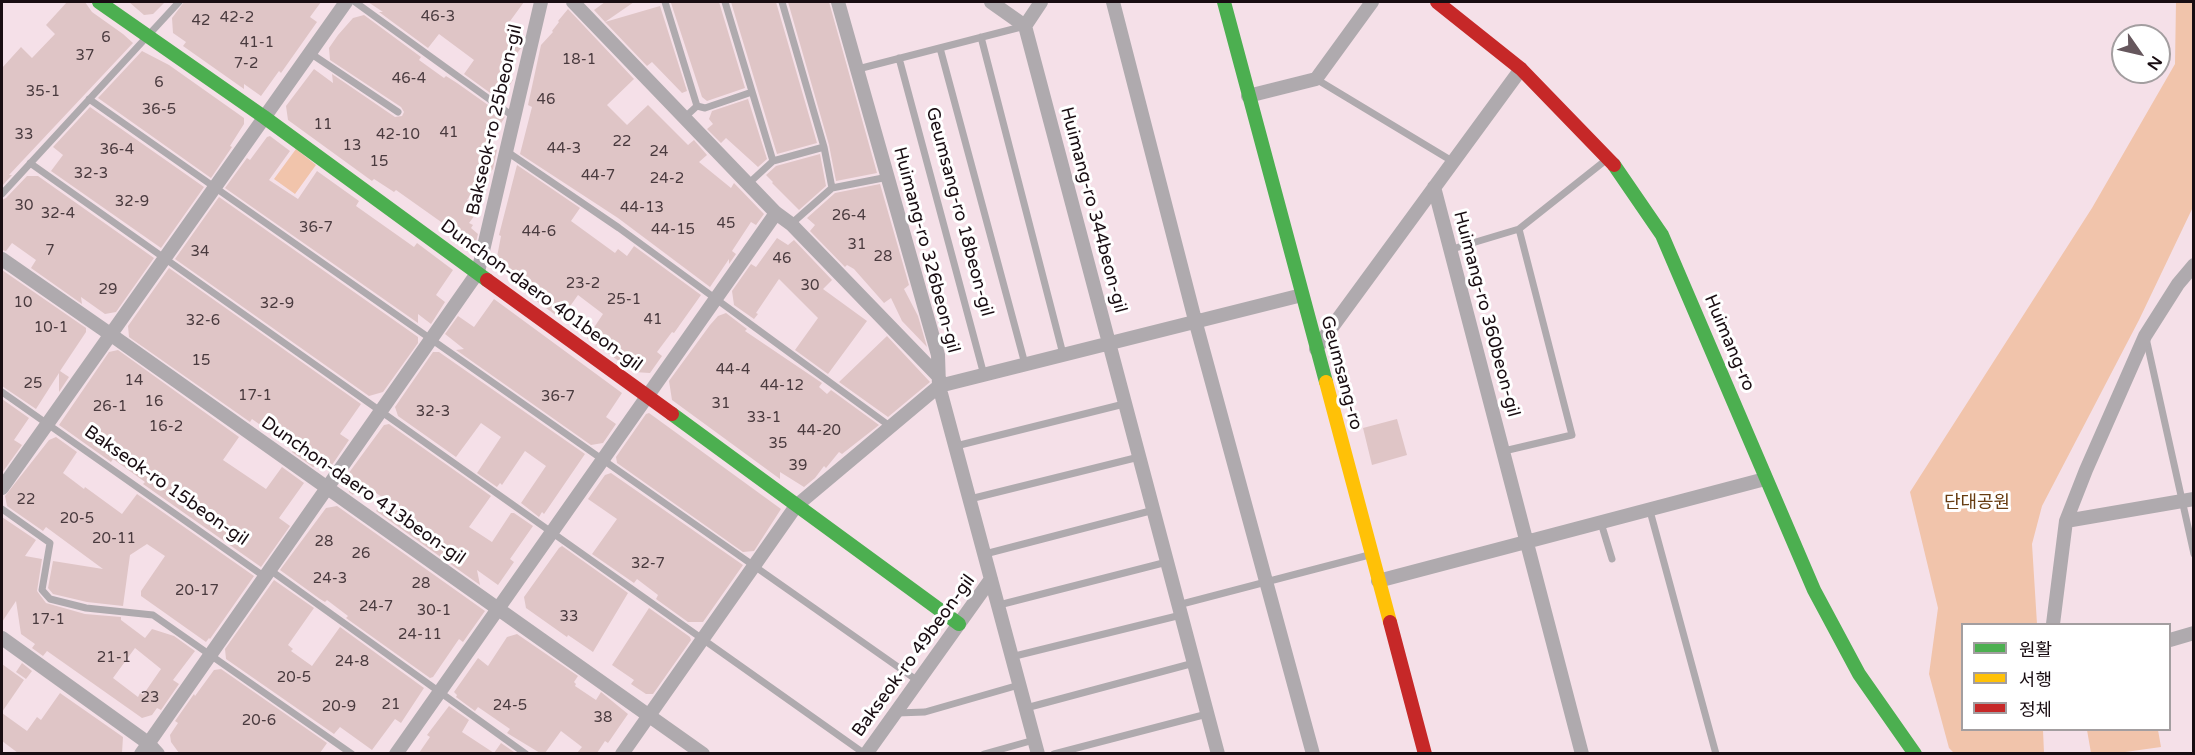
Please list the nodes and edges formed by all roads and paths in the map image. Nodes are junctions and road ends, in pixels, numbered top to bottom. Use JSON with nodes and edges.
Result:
{"nodes":[{"id":1,"x":99,"y":2,"type":"edge"},
{"id":2,"x":179,"y":2,"type":"edge"},
{"id":3,"x":346,"y":2,"type":"edge"},
{"id":4,"x":355,"y":2,"type":"edge"},
{"id":5,"x":541,"y":2,"type":"edge"},
{"id":6,"x":573,"y":2,"type":"edge"},
{"id":7,"x":665,"y":2,"type":"edge"},
{"id":8,"x":725,"y":2,"type":"edge"},
{"id":9,"x":782,"y":2,"type":"edge"},
{"id":10,"x":838,"y":2,"type":"edge"},
{"id":11,"x":991,"y":2,"type":"edge"},
{"id":12,"x":1041,"y":2,"type":"edge"},
{"id":13,"x":1113,"y":2,"type":"edge"},
{"id":14,"x":1224,"y":2,"type":"edge"},
{"id":15,"x":1372,"y":2,"type":"edge"},
{"id":16,"x":1437,"y":2,"type":"edge"},
{"id":17,"x":1025,"y":26,"type":"junction"},
{"id":18,"x":147,"y":36,"type":"junction"},
{"id":19,"x":981,"y":37,"type":"junction"},
{"id":20,"x":940,"y":48,"type":"junction"},
{"id":21,"x":310,"y":53,"type":"junction"},
{"id":22,"x":899,"y":58,"type":"junction"},
{"id":23,"x":858,"y":69,"type":"junction"},
{"id":24,"x":1521,"y":69,"type":"junction"},
{"id":25,"x":1316,"y":79,"type":"junction"},
{"id":26,"x":752,"y":92,"type":"junction"},
{"id":27,"x":1248,"y":96,"type":"junction"},
{"id":28,"x":89,"y":99,"type":"junction"},
{"id":29,"x":697,"y":106,"type":"junction"},
{"id":30,"x":398,"y":112,"type":"dead end"},
{"id":31,"x":264,"y":117,"type":"junction"},
{"id":32,"x":514,"y":117,"type":"junction"},
{"id":33,"x":684,"y":118,"type":"junction"},
{"id":34,"x":824,"y":147,"type":"junction"},
{"id":35,"x":506,"y":151,"type":"junction"},
{"id":36,"x":1608,"y":158,"type":"junction"},
{"id":37,"x":773,"y":161,"type":"junction"},
{"id":38,"x":1452,"y":161,"type":"junction"},
{"id":39,"x":30,"y":163,"type":"junction"},
{"id":40,"x":888,"y":177,"type":"junction"},
{"id":41,"x":748,"y":184,"type":"junction"},
{"id":42,"x":215,"y":186,"type":"junction"},
{"id":43,"x":1434,"y":187,"type":"junction"},
{"id":44,"x":832,"y":188,"type":"junction"},
{"id":45,"x":2,"y":194,"type":"edge"},
{"id":46,"x":776,"y":213,"type":"junction"},
{"id":47,"x":791,"y":224,"type":"junction"},
{"id":48,"x":1519,"y":229,"type":"junction"},
{"id":49,"x":1449,"y":250,"type":"junction"},
{"id":50,"x":164,"y":257,"type":"junction"},
{"id":51,"x":2,"y":260,"type":"edge"},
{"id":52,"x":2193,"y":266,"type":"edge"},
{"id":53,"x":478,"y":272,"type":"junction"},
{"id":54,"x":1302,"y":295,"type":"junction"},
{"id":55,"x":715,"y":300,"type":"junction"},
{"id":56,"x":1196,"y":320,"type":"junction"},
{"id":57,"x":110,"y":334,"type":"junction"},
{"id":58,"x":2145,"y":336,"type":"junction"},
{"id":59,"x":431,"y":339,"type":"junction"},
{"id":60,"x":1109,"y":342,"type":"junction"},
{"id":61,"x":1316,"y":349,"type":"junction"},
{"id":62,"x":1063,"y":354,"type":"junction"},
{"id":63,"x":1025,"y":364,"type":"junction"},
{"id":64,"x":984,"y":375,"type":"junction"},
{"id":65,"x":939,"y":382,"type":"junction"},
{"id":66,"x":2,"y":392,"type":"edge"},
{"id":67,"x":648,"y":395,"type":"junction"},
{"id":68,"x":1124,"y":404,"type":"junction"},
{"id":69,"x":381,"y":410,"type":"junction"},
{"id":70,"x":47,"y":424,"type":"junction"},
{"id":71,"x":891,"y":427,"type":"junction"},
{"id":72,"x":956,"y":446,"type":"junction"},
{"id":73,"x":1504,"y":451,"type":"junction"},
{"id":74,"x":1139,"y":457,"type":"junction"},
{"id":75,"x":602,"y":460,"type":"junction"},
{"id":76,"x":1765,"y":479,"type":"junction"},
{"id":77,"x":327,"y":487,"type":"junction"},
{"id":78,"x":2,"y":488,"type":"edge"},
{"id":79,"x":970,"y":499,"type":"junction"},
{"id":80,"x":2188,"y":500,"type":"edge"},
{"id":81,"x":796,"y":506,"type":"junction"},
{"id":82,"x":2,"y":509,"type":"edge"},
{"id":83,"x":1154,"y":510,"type":"junction"},
{"id":84,"x":1650,"y":511,"type":"junction"},
{"id":85,"x":2066,"y":521,"type":"junction"},
{"id":86,"x":1601,"y":523,"type":"junction"},
{"id":87,"x":551,"y":533,"type":"junction"},
{"id":88,"x":1528,"y":542,"type":"junction"},
{"id":89,"x":985,"y":554,"type":"junction"},
{"id":90,"x":2193,"y":554,"type":"edge"},
{"id":91,"x":1371,"y":555,"type":"junction"},
{"id":92,"x":1612,"y":559,"type":"dead end"},
{"id":93,"x":1167,"y":562,"type":"junction"},
{"id":94,"x":753,"y":567,"type":"junction"},
{"id":95,"x":267,"y":573,"type":"junction"},
{"id":96,"x":991,"y":579,"type":"junction"},
{"id":97,"x":1378,"y":581,"type":"junction"},
{"id":98,"x":1267,"y":582,"type":"junction"},
{"id":99,"x":999,"y":605,"type":"junction"},
{"id":100,"x":498,"y":608,"type":"junction"},
{"id":101,"x":1179,"y":610,"type":"junction"},
{"id":102,"x":2053,"y":623,"type":"edge"},
{"id":103,"x":960,"y":624,"type":"junction"},
{"id":104,"x":2193,"y":633,"type":"edge"},
{"id":105,"x":2,"y":638,"type":"edge"},
{"id":106,"x":702,"y":639,"type":"junction"},
{"id":107,"x":2171,"y":639,"type":"edge"},
{"id":108,"x":211,"y":654,"type":"junction"},
{"id":109,"x":1011,"y":657,"type":"junction"},
{"id":110,"x":1194,"y":663,"type":"junction"},
{"id":111,"x":918,"y":681,"type":"junction"},
{"id":112,"x":1019,"y":685,"type":"junction"},
{"id":113,"x":439,"y":692,"type":"junction"},
{"id":114,"x":1026,"y":708,"type":"junction"},
{"id":115,"x":895,"y":713,"type":"junction"},
{"id":116,"x":1207,"y":714,"type":"junction"},
{"id":117,"x":649,"y":715,"type":"junction"},
{"id":118,"x":1036,"y":747,"type":"edge"},
{"id":119,"x":149,"y":750,"type":"edge"},
{"id":120,"x":352,"y":753,"type":"edge"},
{"id":121,"x":396,"y":753,"type":"edge"},
{"id":122,"x":526,"y":753,"type":"edge"},
{"id":123,"x":621,"y":753,"type":"edge"},
{"id":124,"x":703,"y":753,"type":"edge"},
{"id":125,"x":866,"y":753,"type":"edge"},
{"id":126,"x":984,"y":753,"type":"edge"},
{"id":127,"x":1054,"y":753,"type":"edge"},
{"id":128,"x":1218,"y":753,"type":"edge"},
{"id":129,"x":1313,"y":753,"type":"edge"},
{"id":130,"x":1425,"y":753,"type":"edge"},
{"id":131,"x":1582,"y":753,"type":"edge"},
{"id":132,"x":1716,"y":753,"type":"edge"},
{"id":133,"x":1915,"y":753,"type":"edge"}],
"edges":[{"from":1,"to":18,"type":"street","name":"Dunchon-daero 401beon-gil"},
{"from":2,"to":18,"type":"lane"},
{"from":3,"to":21,"type":"street"},
{"from":4,"to":32,"type":"lane"},
{"from":5,"to":32,"type":"street","name":"Bakseok-ro 25beon-gil"},
{"from":6,"to":33,"type":"street"},
{"from":7,"to":29,"type":"lane"},
{"from":8,"to":26,"type":"lane"},
{"from":9,"to":34,"type":"lane"},
{"from":10,"to":23,"type":"street","name":"Huimang-ro 326beon-gil"},
{"from":11,"to":17,"type":"street"},
{"from":12,"to":17,"type":"street"},
{"from":13,"to":56,"type":"street"},
{"from":14,"to":27,"type":"street","name":"Geumsang-ro"},
{"from":15,"to":25,"type":"street"},
{"from":16,"to":24,"type":"street","name":"Huimang-ro"},
{"from":17,"to":19,"type":"lane"},
{"from":17,"to":60,"type":"street","name":"Huimang-ro 344beon-gil"},
{"from":18,"to":28,"type":"lane"},
{"from":18,"to":31,"type":"street","name":"Dunchon-daero 401beon-gil"},
{"from":19,"to":20,"type":"lane"},
{"from":19,"to":62,"type":"lane"},
{"from":20,"to":22,"type":"lane"},
{"from":20,"to":63,"type":"lane","name":"Geumsang-ro 18beon-gil"},
{"from":21,"to":30,"type":"lane"},
{"from":21,"to":31,"type":"street"},
{"from":22,"to":23,"type":"lane"},
{"from":22,"to":64,"type":"lane","name":"Geumsang-ro 18beon-gil"},
{"from":23,"to":40,"type":"street","name":"Huimang-ro 326beon-gil"},
{"from":24,"to":36,"type":"street","name":"Huimang-ro"},
{"from":24,"to":38,"type":"street"},
{"from":25,"to":27,"type":"street"},
{"from":25,"to":38,"type":"lane"},
{"from":26,"to":29,"type":"lane"},
{"from":26,"to":37,"type":"lane"},
{"from":27,"to":54,"type":"street","name":"Geumsang-ro"},
{"from":28,"to":39,"type":"lane"},
{"from":28,"to":42,"type":"lane"},
{"from":29,"to":33,"type":"lane"},
{"from":31,"to":42,"type":"street"},
{"from":31,"to":53,"type":"street","name":"Dunchon-daero 401beon-gil"},
{"from":32,"to":35,"type":"street","name":"Bakseok-ro 25beon-gil"},
{"from":33,"to":41,"type":"street"},
{"from":34,"to":37,"type":"lane"},
{"from":34,"to":44,"type":"lane"},
{"from":35,"to":53,"type":"street","name":"Bakseok-ro 25beon-gil"},
{"from":35,"to":55,"type":"lane"},
{"from":36,"to":48,"type":"lane"},
{"from":36,"to":76,"type":"street","name":"Huimang-ro"},
{"from":37,"to":41,"type":"lane"},
{"from":38,"to":43,"type":"street"},
{"from":39,"to":45,"type":"lane"},
{"from":39,"to":50,"type":"lane"},
{"from":40,"to":44,"type":"lane"},
{"from":40,"to":65,"type":"street","name":"Huimang-ro 326beon-gil"},
{"from":41,"to":46,"type":"street"},
{"from":42,"to":50,"type":"street"},
{"from":42,"to":59,"type":"lane"},
{"from":43,"to":49,"type":"street","name":"Huimang-ro 360beon-gil"},
{"from":43,"to":61,"type":"street"},
{"from":44,"to":47,"type":"lane"},
{"from":46,"to":47,"type":"street"},
{"from":46,"to":55,"type":"street"},
{"from":47,"to":65,"type":"street"},
{"from":48,"to":49,"type":"lane"},
{"from":48,"to":73,"type":"lane"},
{"from":49,"to":73,"type":"street","name":"Huimang-ro 360beon-gil"},
{"from":50,"to":57,"type":"street"},
{"from":50,"to":69,"type":"lane"},
{"from":51,"to":57,"type":"street","name":"Dunchon-daero 413beon-gil"},
{"from":52,"to":58,"type":"street"},
{"from":53,"to":59,"type":"street","name":"Bakseok-ro 25beon-gil"},
{"from":53,"to":67,"type":"street","name":"Dunchon-daero 401beon-gil"},
{"from":54,"to":56,"type":"street"},
{"from":54,"to":61,"type":"street","name":"Geumsang-ro"},
{"from":55,"to":67,"type":"street"},
{"from":55,"to":71,"type":"lane"},
{"from":56,"to":60,"type":"street"},
{"from":56,"to":98,"type":"street"},
{"from":57,"to":70,"type":"street"},
{"from":57,"to":77,"type":"street","name":"Dunchon-daero 413beon-gil"},
{"from":58,"to":80,"type":"lane"},
{"from":58,"to":85,"type":"street"},
{"from":59,"to":69,"type":"street","name":"Bakseok-ro 25beon-gil"},
{"from":59,"to":75,"type":"lane"},
{"from":60,"to":62,"type":"street"},
{"from":60,"to":68,"type":"street","name":"Huimang-ro 344beon-gil"},
{"from":61,"to":91,"type":"street","name":"Geumsang-ro"},
{"from":62,"to":63,"type":"street"},
{"from":63,"to":64,"type":"street"},
{"from":64,"to":65,"type":"street"},
{"from":65,"to":71,"type":"street"},
{"from":65,"to":72,"type":"street","name":"Huimang-ro 326beon-gil"},
{"from":66,"to":70,"type":"lane","name":"Bakseok-ro 15beon-gil"},
{"from":67,"to":75,"type":"street"},
{"from":67,"to":81,"type":"street","name":"Dunchon-daero 401beon-gil"},
{"from":68,"to":72,"type":"lane"},
{"from":68,"to":74,"type":"street","name":"Huimang-ro 344beon-gil"},
{"from":69,"to":77,"type":"street","name":"Bakseok-ro 25beon-gil"},
{"from":69,"to":87,"type":"lane"},
{"from":70,"to":78,"type":"street"},
{"from":70,"to":95,"type":"lane","name":"Bakseok-ro 15beon-gil"},
{"from":71,"to":81,"type":"street"},
{"from":72,"to":79,"type":"street","name":"Huimang-ro 326beon-gil"},
{"from":73,"to":88,"type":"street","name":"Huimang-ro 360beon-gil"},
{"from":74,"to":79,"type":"lane"},
{"from":74,"to":83,"type":"street","name":"Huimang-ro 344beon-gil"},
{"from":75,"to":87,"type":"street"},
{"from":75,"to":94,"type":"lane"},
{"from":76,"to":84,"type":"street"},
{"from":76,"to":133,"type":"street","name":"Huimang-ro"},
{"from":77,"to":95,"type":"street","name":"Bakseok-ro 25beon-gil"},
{"from":77,"to":100,"type":"street","name":"Dunchon-daero 413beon-gil"},
{"from":79,"to":89,"type":"street","name":"Huimang-ro 326beon-gil"},
{"from":80,"to":85,"type":"street"},
{"from":80,"to":90,"type":"lane"},
{"from":81,"to":94,"type":"street"},
{"from":81,"to":103,"type":"street","name":"Dunchon-daero 401beon-gil"},
{"from":82,"to":108,"type":"lane"},
{"from":83,"to":89,"type":"lane"},
{"from":83,"to":93,"type":"street","name":"Huimang-ro 344beon-gil"},
{"from":84,"to":86,"type":"street"},
{"from":84,"to":132,"type":"lane"},
{"from":85,"to":102,"type":"street"},
{"from":86,"to":88,"type":"street"},
{"from":86,"to":92,"type":"lane"},
{"from":87,"to":100,"type":"street"},
{"from":87,"to":106,"type":"lane"},
{"from":88,"to":97,"type":"street"},
{"from":88,"to":131,"type":"street","name":"Huimang-ro 360beon-gil"},
{"from":89,"to":96,"type":"street","name":"Huimang-ro 326beon-gil"},
{"from":91,"to":97,"type":"street","name":"Geumsang-ro"},
{"from":91,"to":98,"type":"lane"},
{"from":93,"to":99,"type":"lane"},
{"from":93,"to":101,"type":"street","name":"Huimang-ro 344beon-gil"},
{"from":94,"to":106,"type":"street"},
{"from":94,"to":111,"type":"lane"},
{"from":95,"to":108,"type":"street","name":"Bakseok-ro 25beon-gil"},
{"from":95,"to":113,"type":"lane"},
{"from":96,"to":99,"type":"street","name":"Huimang-ro 326beon-gil"},
{"from":96,"to":103,"type":"street","name":"Bakseok-ro 49beon-gil"},
{"from":97,"to":130,"type":"street","name":"Geumsang-ro"},
{"from":98,"to":101,"type":"lane"},
{"from":98,"to":129,"type":"street"},
{"from":99,"to":109,"type":"street","name":"Huimang-ro 326beon-gil"},
{"from":100,"to":113,"type":"street"},
{"from":100,"to":117,"type":"street","name":"Dunchon-daero 413beon-gil"},
{"from":101,"to":109,"type":"lane"},
{"from":101,"to":110,"type":"street","name":"Huimang-ro 344beon-gil"},
{"from":103,"to":111,"type":"street","name":"Bakseok-ro 49beon-gil"},
{"from":104,"to":107,"type":"street"},
{"from":105,"to":119,"type":"street"},
{"from":106,"to":117,"type":"street"},
{"from":106,"to":125,"type":"lane"},
{"from":108,"to":119,"type":"street","name":"Bakseok-ro 25beon-gil"},
{"from":108,"to":120,"type":"lane"},
{"from":109,"to":112,"type":"street","name":"Huimang-ro 326beon-gil"},
{"from":110,"to":114,"type":"lane"},
{"from":110,"to":116,"type":"street","name":"Huimang-ro 344beon-gil"},
{"from":111,"to":115,"type":"street","name":"Bakseok-ro 49beon-gil"},
{"from":112,"to":114,"type":"street","name":"Huimang-ro 326beon-gil"},
{"from":112,"to":115,"type":"lane"},
{"from":113,"to":121,"type":"street"},
{"from":113,"to":122,"type":"lane"},
{"from":114,"to":118,"type":"street","name":"Huimang-ro 326beon-gil"},
{"from":115,"to":125,"type":"street","name":"Bakseok-ro 49beon-gil"},
{"from":116,"to":127,"type":"lane"},
{"from":116,"to":128,"type":"street","name":"Huimang-ro 344beon-gil"},
{"from":117,"to":123,"type":"street"},
{"from":117,"to":124,"type":"street","name":"Dunchon-daero 413beon-gil"},
{"from":118,"to":126,"type":"lane"}]}
